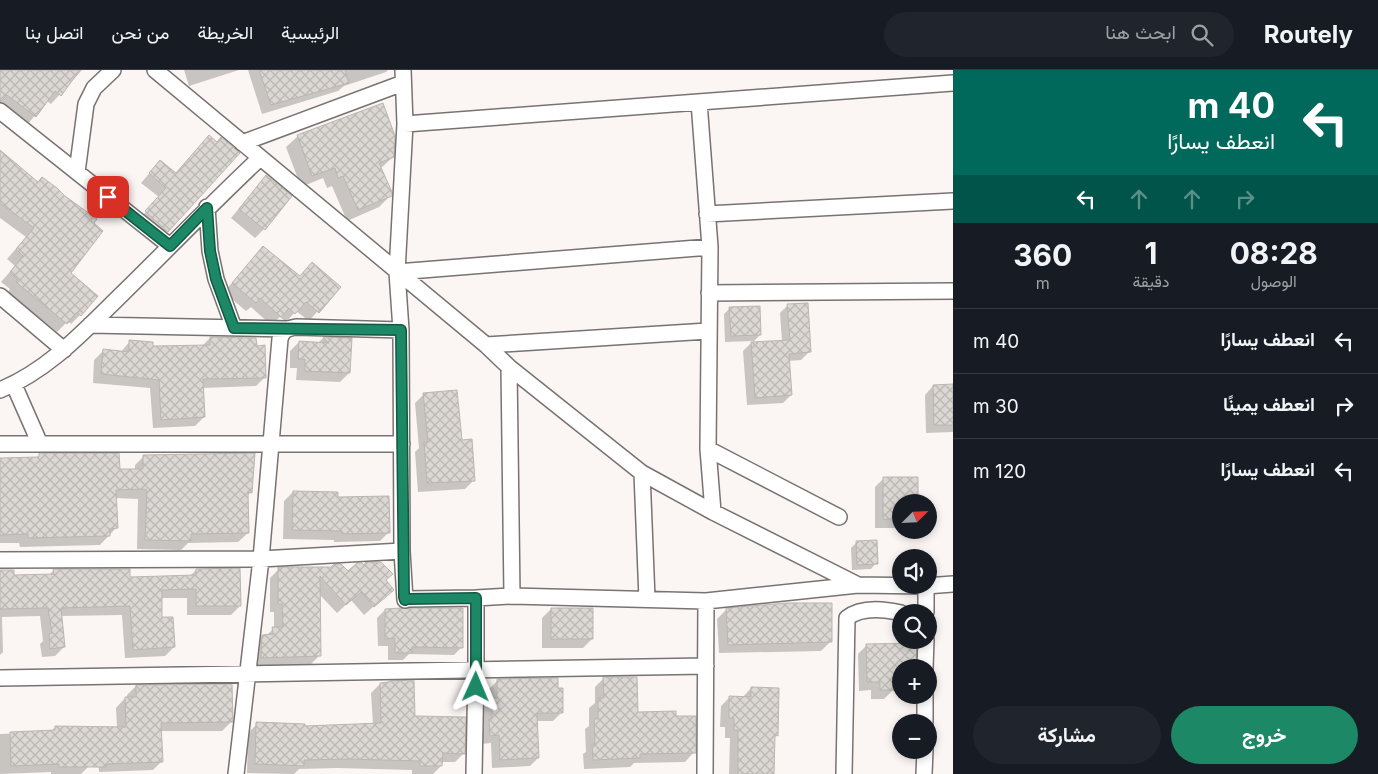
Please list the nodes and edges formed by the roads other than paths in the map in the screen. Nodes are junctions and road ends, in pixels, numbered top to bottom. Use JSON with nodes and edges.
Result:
{"nodes":[{"id":1,"x":113,"y":70,"type":"edge"},
{"id":2,"x":155,"y":70,"type":"edge"},
{"id":3,"x":403,"y":77,"type":"edge"},
{"id":4,"x":953,"y":83,"type":"edge"},
{"id":5,"x":699,"y":102,"type":"junction"},
{"id":6,"x":0,"y":111,"type":"edge"},
{"id":7,"x":404,"y":124,"type":"junction"},
{"id":8,"x":242,"y":143,"type":"junction"},
{"id":9,"x":260,"y":158,"type":"junction"},
{"id":10,"x":77,"y":172,"type":"junction"},
{"id":11,"x":953,"y":201,"type":"edge"},
{"id":12,"x":207,"y":208,"type":"junction"},
{"id":13,"x":707,"y":214,"type":"junction"},
{"id":14,"x":170,"y":246,"type":"junction"},
{"id":15,"x":710,"y":247,"type":"junction"},
{"id":16,"x":397,"y":272,"type":"junction"},
{"id":17,"x":953,"y":291,"type":"edge"},
{"id":18,"x":709,"y":293,"type":"junction"},
{"id":19,"x":0,"y":296,"type":"edge"},
{"id":20,"x":90,"y":325,"type":"junction"},
{"id":21,"x":234,"y":328,"type":"junction"},
{"id":22,"x":287,"y":328,"type":"junction"},
{"id":23,"x":401,"y":330,"type":"junction"},
{"id":24,"x":708,"y":331,"type":"junction"},
{"id":25,"x":486,"y":345,"type":"junction"},
{"id":26,"x":64,"y":350,"type":"junction"},
{"id":27,"x":509,"y":367,"type":"junction"},
{"id":28,"x":7,"y":387,"type":"edge"},
{"id":29,"x":272,"y":443,"type":"junction"},
{"id":30,"x":0,"y":444,"type":"edge"},
{"id":31,"x":40,"y":444,"type":"junction"},
{"id":32,"x":402,"y":444,"type":"junction"},
{"id":33,"x":708,"y":449,"type":"junction"},
{"id":34,"x":642,"y":472,"type":"junction"},
{"id":35,"x":713,"y":512,"type":"junction"},
{"id":36,"x":839,"y":517,"type":"dead end"},
{"id":37,"x":402,"y":551,"type":"junction"},
{"id":38,"x":262,"y":559,"type":"junction"},
{"id":39,"x":0,"y":560,"type":"edge"},
{"id":40,"x":953,"y":584,"type":"edge"},
{"id":41,"x":858,"y":585,"type":"junction"},
{"id":42,"x":937,"y":585,"type":"edge"},
{"id":43,"x":892,"y":586,"type":"edge"},
{"id":44,"x":512,"y":596,"type":"junction"},
{"id":45,"x":476,"y":598,"type":"junction"},
{"id":46,"x":648,"y":599,"type":"junction"},
{"id":47,"x":706,"y":600,"type":"junction"},
{"id":48,"x":892,"y":612,"type":"edge"},
{"id":49,"x":706,"y":666,"type":"junction"},
{"id":50,"x":476,"y":670,"type":"junction"},
{"id":51,"x":247,"y":674,"type":"junction"},
{"id":52,"x":0,"y":678,"type":"edge"},
{"id":53,"x":925,"y":759,"type":"edge"},
{"id":54,"x":236,"y":774,"type":"edge"},
{"id":55,"x":474,"y":774,"type":"edge"},
{"id":56,"x":705,"y":774,"type":"edge"},
{"id":57,"x":844,"y":774,"type":"edge"},
{"id":58,"x":924,"y":774,"type":"edge"}],
"edges":[{"from":1,"to":10,"type":"street"},
{"from":2,"to":8,"type":"street"},
{"from":3,"to":7,"type":"street"},
{"from":3,"to":8,"type":"street"},
{"from":4,"to":5,"type":"street"},
{"from":5,"to":7,"type":"street"},
{"from":5,"to":13,"type":"street"},
{"from":6,"to":10,"type":"street"},
{"from":7,"to":16,"type":"street"},
{"from":8,"to":9,"type":"street"},
{"from":9,"to":12,"type":"street"},
{"from":9,"to":16,"type":"street"},
{"from":10,"to":14,"type":"street"},
{"from":11,"to":13,"type":"street"},
{"from":12,"to":14,"type":"street"},
{"from":12,"to":21,"type":"street"},
{"from":13,"to":15,"type":"street"},
{"from":14,"to":20,"type":"street"},
{"from":15,"to":16,"type":"street"},
{"from":15,"to":18,"type":"street"},
{"from":16,"to":23,"type":"street"},
{"from":16,"to":25,"type":"street"},
{"from":17,"to":18,"type":"street"},
{"from":18,"to":24,"type":"street"},
{"from":19,"to":26,"type":"street"},
{"from":20,"to":21,"type":"street"},
{"from":20,"to":26,"type":"street"},
{"from":21,"to":22,"type":"street"},
{"from":22,"to":23,"type":"street"},
{"from":22,"to":29,"type":"street"},
{"from":23,"to":32,"type":"street"},
{"from":24,"to":25,"type":"street"},
{"from":24,"to":33,"type":"street"},
{"from":25,"to":27,"type":"street"},
{"from":26,"to":28,"type":"street"},
{"from":27,"to":34,"type":"street"},
{"from":27,"to":44,"type":"street"},
{"from":28,"to":31,"type":"street"},
{"from":29,"to":31,"type":"street"},
{"from":29,"to":32,"type":"street"},
{"from":29,"to":38,"type":"street"},
{"from":30,"to":31,"type":"street"},
{"from":32,"to":37,"type":"street"},
{"from":33,"to":35,"type":"street"},
{"from":33,"to":36,"type":"street"},
{"from":34,"to":35,"type":"street"},
{"from":34,"to":46,"type":"street"},
{"from":35,"to":41,"type":"street"},
{"from":37,"to":38,"type":"street"},
{"from":37,"to":45,"type":"street"},
{"from":38,"to":39,"type":"street"},
{"from":38,"to":51,"type":"street"},
{"from":40,"to":42,"type":"street"},
{"from":41,"to":43,"type":"street"},
{"from":41,"to":47,"type":"street"},
{"from":44,"to":45,"type":"street"},
{"from":44,"to":46,"type":"street"},
{"from":45,"to":50,"type":"street"},
{"from":46,"to":47,"type":"street"},
{"from":47,"to":49,"type":"street"},
{"from":48,"to":57,"type":"street"},
{"from":49,"to":50,"type":"street"},
{"from":49,"to":56,"type":"street"},
{"from":50,"to":51,"type":"street"},
{"from":50,"to":55,"type":"street"},
{"from":51,"to":52,"type":"street"},
{"from":51,"to":54,"type":"street"},
{"from":53,"to":58,"type":"street"}]}
